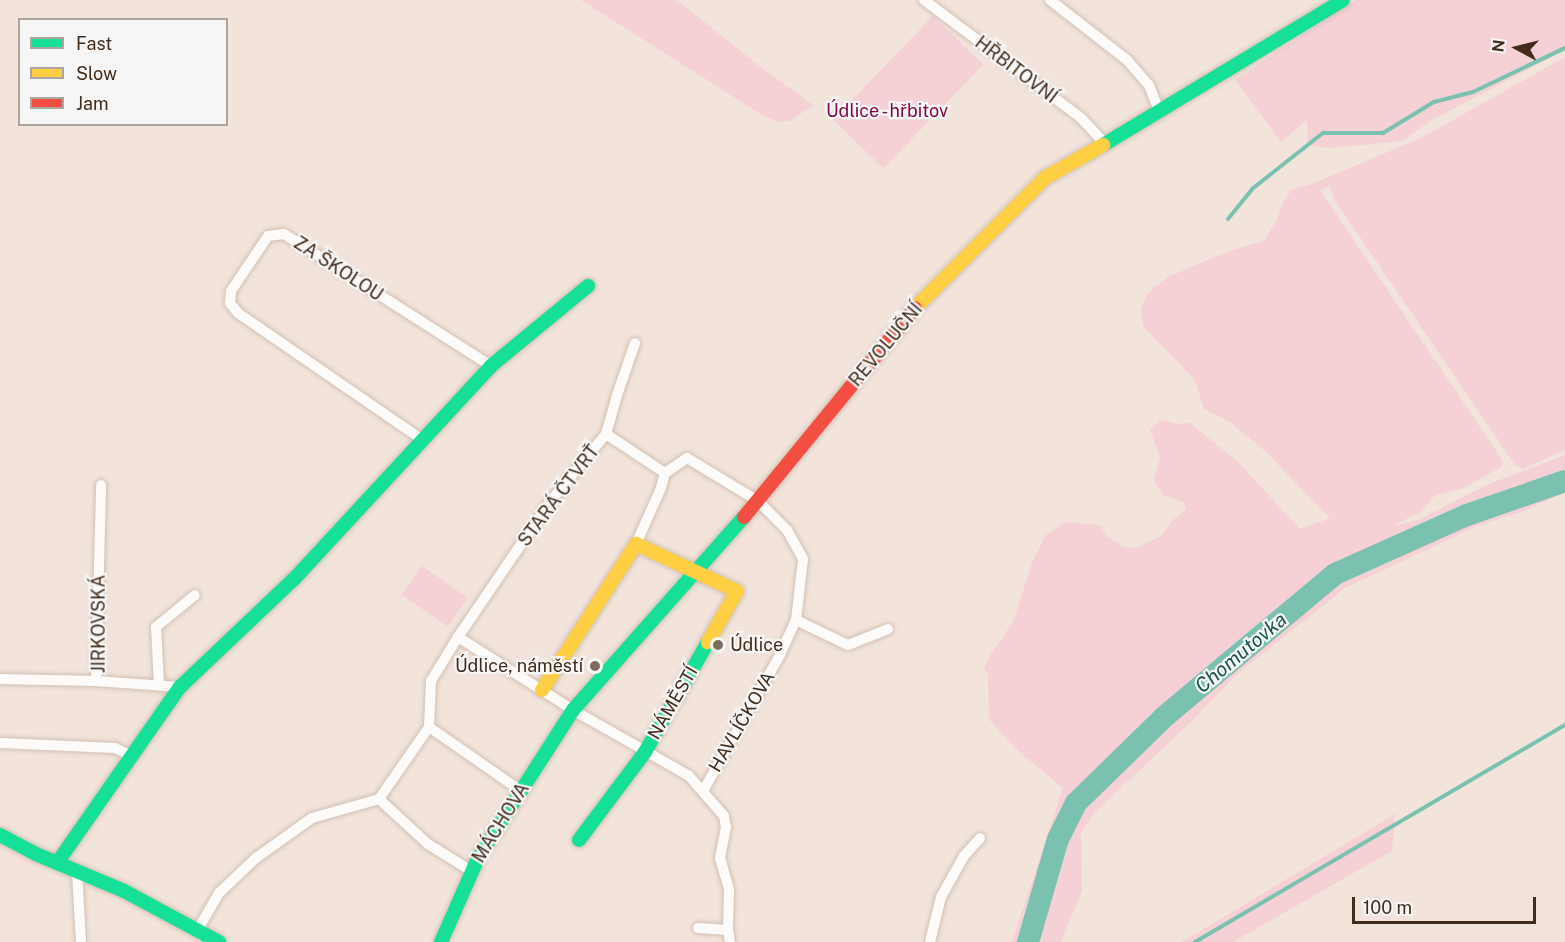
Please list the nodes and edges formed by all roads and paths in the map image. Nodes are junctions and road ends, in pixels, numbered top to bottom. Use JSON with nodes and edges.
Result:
{"nodes":[{"id":1,"x":924,"y":0,"type":"edge"},
{"id":2,"x":1050,"y":0,"type":"edge"},
{"id":3,"x":1343,"y":0,"type":"edge"},
{"id":4,"x":1160,"y":113,"type":"junction"},
{"id":5,"x":1104,"y":143,"type":"junction"},
{"id":6,"x":588,"y":286,"type":"dead end"},
{"id":7,"x":635,"y":342,"type":"dead end"},
{"id":8,"x":491,"y":366,"type":"junction"},
{"id":9,"x":606,"y":434,"type":"junction"},
{"id":10,"x":424,"y":441,"type":"junction"},
{"id":11,"x":665,"y":473,"type":"junction"},
{"id":12,"x":101,"y":485,"type":"dead end"},
{"id":13,"x":758,"y":501,"type":"junction"},
{"id":14,"x":636,"y":544,"type":"junction"},
{"id":15,"x":694,"y":573,"type":"junction"},
{"id":16,"x":195,"y":595,"type":"dead end"},
{"id":17,"x":796,"y":620,"type":"junction"},
{"id":18,"x":888,"y":629,"type":"dead end"},
{"id":19,"x":458,"y":637,"type":"junction"},
{"id":20,"x":0,"y":679,"type":"edge"},
{"id":21,"x":96,"y":681,"type":"junction"},
{"id":22,"x":159,"y":684,"type":"junction"},
{"id":23,"x":180,"y":687,"type":"junction"},
{"id":24,"x":542,"y":690,"type":"junction"},
{"id":25,"x":573,"y":710,"type":"junction"},
{"id":26,"x":429,"y":727,"type":"junction"},
{"id":27,"x":0,"y":743,"type":"edge"},
{"id":28,"x":645,"y":752,"type":"junction"},
{"id":29,"x":130,"y":755,"type":"junction"},
{"id":30,"x":520,"y":791,"type":"junction"},
{"id":31,"x":703,"y":791,"type":"junction"},
{"id":32,"x":379,"y":799,"type":"junction"},
{"id":33,"x":0,"y":835,"type":"edge"},
{"id":34,"x":980,"y":838,"type":"dead end"},
{"id":35,"x":579,"y":840,"type":"dead end"},
{"id":36,"x":57,"y":863,"type":"junction"},
{"id":37,"x":77,"y":871,"type":"junction"},
{"id":38,"x":471,"y":871,"type":"junction"},
{"id":39,"x":698,"y":928,"type":"dead end"},
{"id":40,"x":728,"y":930,"type":"junction"},
{"id":41,"x":193,"y":937,"type":"edge"},
{"id":42,"x":81,"y":942,"type":"edge"},
{"id":43,"x":219,"y":942,"type":"edge"},
{"id":44,"x":441,"y":942,"type":"edge"},
{"id":45,"x":730,"y":942,"type":"edge"},
{"id":46,"x":930,"y":942,"type":"edge"}],
"edges":[{"from":1,"to":5,"type":"street","name":"HŘBITOVNÍ"},
{"from":2,"to":4,"type":"street"},
{"from":3,"to":4,"type":"street","name":"REVOLUČNÍ"},
{"from":4,"to":5,"type":"street","name":"REVOLUČNÍ"},
{"from":5,"to":13,"type":"street","name":"REVOLUČNÍ"},
{"from":6,"to":8,"type":"street"},
{"from":7,"to":9,"type":"street","name":"STARÁ ČTVRŤ"},
{"from":8,"to":10,"type":"street"},
{"from":8,"to":10,"type":"street","name":"ZA ŠKOLOU"},
{"from":9,"to":11,"type":"street"},
{"from":9,"to":19,"type":"street","name":"STARÁ ČTVRŤ"},
{"from":10,"to":23,"type":"street"},
{"from":11,"to":13,"type":"street","name":"HAVLÍČKOVA"},
{"from":11,"to":14,"type":"street"},
{"from":12,"to":21,"type":"street","name":"JIRKOVSKÁ"},
{"from":13,"to":15,"type":"street","name":"REVOLUČNÍ"},
{"from":13,"to":17,"type":"street","name":"HAVLÍČKOVA"},
{"from":14,"to":15,"type":"street","name":"NÁMĚSTÍ"},
{"from":14,"to":24,"type":"street"},
{"from":15,"to":25,"type":"street"},
{"from":15,"to":28,"type":"street","name":"NÁMĚSTÍ"},
{"from":16,"to":22,"type":"street"},
{"from":17,"to":18,"type":"street"},
{"from":17,"to":31,"type":"street","name":"HAVLÍČKOVA"},
{"from":19,"to":24,"type":"street"},
{"from":19,"to":26,"type":"street","name":"STARÁ ČTVRŤ"},
{"from":20,"to":21,"type":"street"},
{"from":21,"to":22,"type":"street","name":"JIRKOVSKÁ"},
{"from":22,"to":23,"type":"street","name":"JIRKOVSKÁ"},
{"from":23,"to":29,"type":"street"},
{"from":24,"to":25,"type":"street","name":"NÁMĚSTÍ"},
{"from":25,"to":28,"type":"street","name":"NÁMĚSTÍ"},
{"from":25,"to":30,"type":"street","name":"MÁCHOVA"},
{"from":26,"to":30,"type":"street"},
{"from":26,"to":32,"type":"street"},
{"from":27,"to":29,"type":"street"},
{"from":28,"to":31,"type":"street"},
{"from":28,"to":35,"type":"street"},
{"from":29,"to":36,"type":"street"},
{"from":30,"to":38,"type":"street","name":"MÁCHOVA"},
{"from":31,"to":40,"type":"street"},
{"from":32,"to":38,"type":"street"},
{"from":32,"to":41,"type":"street"},
{"from":33,"to":36,"type":"street"},
{"from":34,"to":46,"type":"street"},
{"from":36,"to":37,"type":"street"},
{"from":37,"to":41,"type":"street"},
{"from":37,"to":42,"type":"street"},
{"from":38,"to":44,"type":"street","name":"MÁCHOVA"},
{"from":39,"to":40,"type":"street"},
{"from":40,"to":45,"type":"street"},
{"from":41,"to":43,"type":"street"}]}
